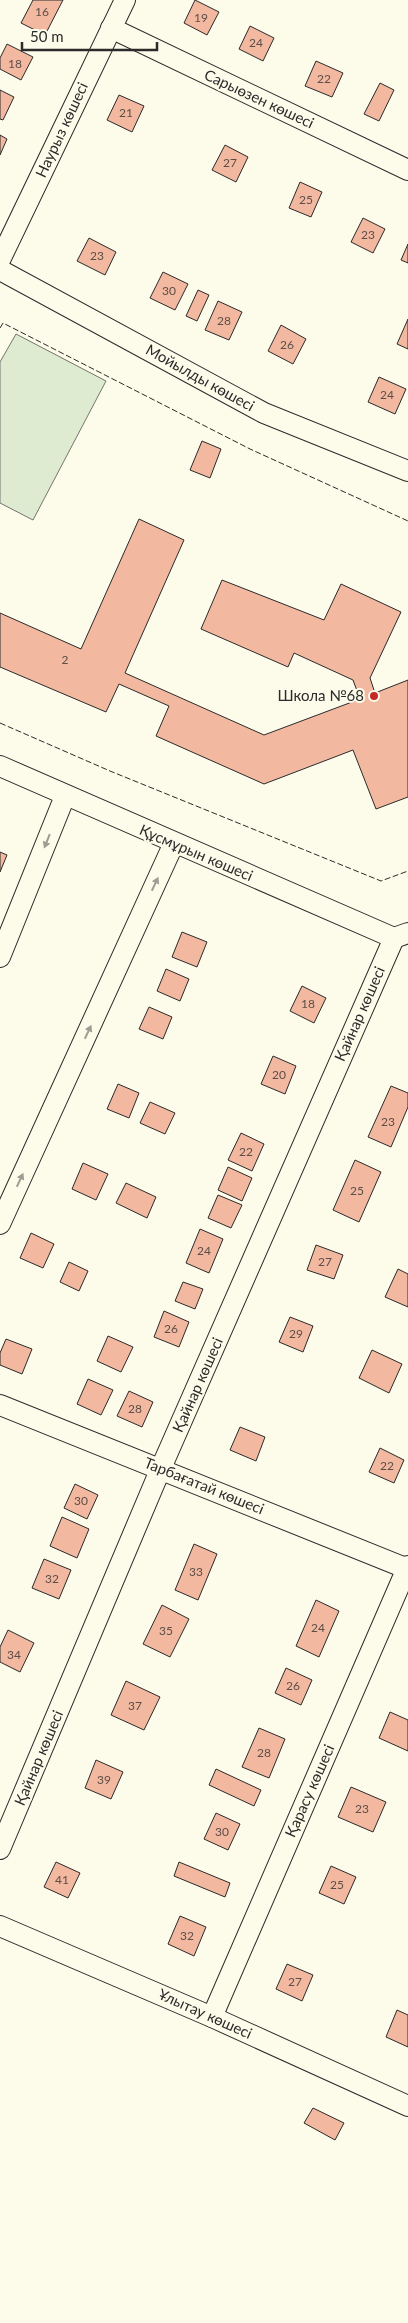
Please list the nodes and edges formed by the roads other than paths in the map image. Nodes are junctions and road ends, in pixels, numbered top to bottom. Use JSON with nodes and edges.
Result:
{"nodes":[{"id":1,"x":124,"y":0,"type":"edge"},
{"id":2,"x":111,"y":28,"type":"junction"},
{"id":3,"x":408,"y":170,"type":"edge"},
{"id":4,"x":1,"y":260,"type":"edge"},
{"id":5,"x":408,"y":471,"type":"edge"},
{"id":6,"x":0,"y":766,"type":"edge"},
{"id":7,"x":65,"y":796,"type":"junction"},
{"id":8,"x":174,"y":843,"type":"junction"},
{"id":9,"x":401,"y":936,"type":"edge"},
{"id":10,"x":0,"y":956,"type":"edge"},
{"id":11,"x":0,"y":1224,"type":"edge"},
{"id":12,"x":0,"y":1405,"type":"edge"},
{"id":13,"x":161,"y":1468,"type":"junction"},
{"id":14,"x":408,"y":1568,"type":"edge"},
{"id":15,"x":0,"y":1849,"type":"edge"},
{"id":16,"x":0,"y":1926,"type":"edge"},
{"id":17,"x":212,"y":2017,"type":"junction"},
{"id":18,"x":408,"y":2106,"type":"edge"}],
"edges":[{"from":1,"to":2,"type":"street","name":"Наурыз көшесі"},
{"from":2,"to":3,"type":"street","name":"Сарыөзен көшесі"},
{"from":2,"to":4,"type":"street","name":"Наурыз көшесі"},
{"from":4,"to":5,"type":"street","name":"Мойылды көшесі"},
{"from":6,"to":7,"type":"street","name":"Құсмұрын көшесі"},
{"from":7,"to":8,"type":"street","name":"Құсмұрын көшесі"},
{"from":7,"to":10,"type":"street","one_way":true},
{"from":8,"to":9,"type":"street","name":"Құсмұрын көшесі"},
{"from":11,"to":8,"type":"street","one_way":true},
{"from":9,"to":13,"type":"street","name":"Қайнар көшесі"},
{"from":12,"to":13,"type":"street","name":"Тарбағатай көшесі"},
{"from":13,"to":14,"type":"street","name":"Тарбағатай көшесі"},
{"from":13,"to":15,"type":"street","name":"Қайнар көшесі"},
{"from":14,"to":17,"type":"street","name":"Қарасу көшесі"},
{"from":16,"to":17,"type":"street","name":"Ұлытау көшесі"},
{"from":17,"to":18,"type":"street","name":"Ұлытау көшесі"}]}
